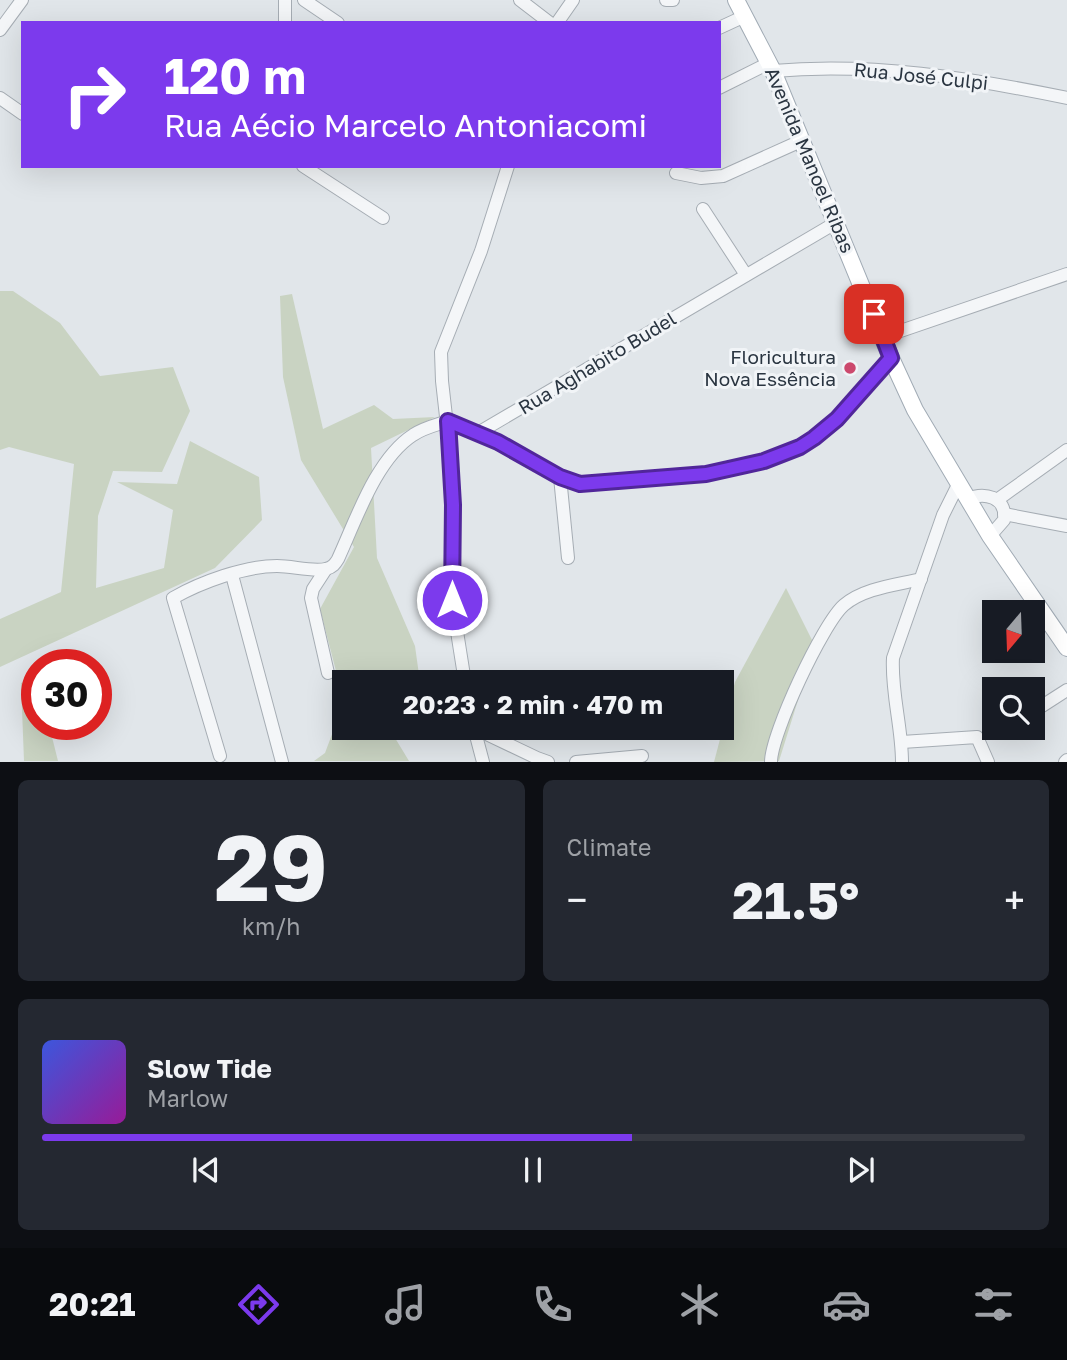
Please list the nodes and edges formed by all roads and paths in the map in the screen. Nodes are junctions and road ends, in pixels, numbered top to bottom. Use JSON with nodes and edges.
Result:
{"nodes":[{"id":1,"x":22,"y":0,"type":"edge"},
{"id":2,"x":285,"y":0,"type":"edge"},
{"id":3,"x":304,"y":0,"type":"edge"},
{"id":4,"x":520,"y":0,"type":"edge"},
{"id":5,"x":573,"y":0,"type":"edge"},
{"id":6,"x":666,"y":0,"type":"edge"},
{"id":7,"x":673,"y":0,"type":"edge"},
{"id":8,"x":736,"y":0,"type":"edge"},
{"id":9,"x":744,"y":16,"type":"junction"},
{"id":10,"x":285,"y":21,"type":"edge"},
{"id":11,"x":335,"y":21,"type":"edge"},
{"id":12,"x":548,"y":21,"type":"edge"},
{"id":13,"x":558,"y":21,"type":"edge"},
{"id":14,"x":721,"y":27,"type":"edge"},
{"id":15,"x":0,"y":30,"type":"edge"},
{"id":16,"x":771,"y":67,"type":"junction"},
{"id":17,"x":721,"y":87,"type":"edge"},
{"id":18,"x":0,"y":98,"type":"edge"},
{"id":19,"x":1067,"y":98,"type":"edge"},
{"id":20,"x":21,"y":113,"type":"edge"},
{"id":21,"x":803,"y":140,"type":"junction"},
{"id":22,"x":306,"y":168,"type":"edge"},
{"id":23,"x":507,"y":168,"type":"edge"},
{"id":24,"x":676,"y":173,"type":"dead end"},
{"id":25,"x":703,"y":209,"type":"dead end"},
{"id":26,"x":383,"y":218,"type":"dead end"},
{"id":27,"x":837,"y":222,"type":"junction"},
{"id":28,"x":1067,"y":274,"type":"edge"},
{"id":29,"x":746,"y":275,"type":"junction"},
{"id":30,"x":883,"y":337,"type":"junction"},
{"id":31,"x":891,"y":358,"type":"junction"},
{"id":32,"x":448,"y":421,"type":"junction"},
{"id":33,"x":478,"y":433,"type":"junction"},
{"id":34,"x":1067,"y":450,"type":"edge"},
{"id":35,"x":560,"y":477,"type":"junction"},
{"id":36,"x":958,"y":485,"type":"junction"},
{"id":37,"x":967,"y":499,"type":"junction"},
{"id":38,"x":997,"y":500,"type":"junction"},
{"id":39,"x":1004,"y":514,"type":"junction"},
{"id":40,"x":1067,"y":526,"type":"edge"},
{"id":41,"x":990,"y":536,"type":"junction"},
{"id":42,"x":568,"y":558,"type":"dead end"},
{"id":43,"x":326,"y":569,"type":"junction"},
{"id":44,"x":232,"y":575,"type":"junction"},
{"id":45,"x":921,"y":579,"type":"junction"},
{"id":46,"x":1067,"y":648,"type":"edge"},
{"id":47,"x":463,"y":670,"type":"edge"},
{"id":48,"x":328,"y":673,"type":"dead end"},
{"id":49,"x":1067,"y":690,"type":"edge"},
{"id":50,"x":1045,"y":704,"type":"edge"},
{"id":51,"x":477,"y":740,"type":"edge"},
{"id":52,"x":499,"y":740,"type":"edge"},
{"id":53,"x":902,"y":742,"type":"junction"},
{"id":54,"x":220,"y":755,"type":"dead end"},
{"id":55,"x":642,"y":757,"type":"dead end"},
{"id":56,"x":282,"y":761,"type":"edge"},
{"id":57,"x":483,"y":761,"type":"edge"},
{"id":58,"x":548,"y":761,"type":"edge"},
{"id":59,"x":576,"y":761,"type":"edge"},
{"id":60,"x":771,"y":761,"type":"edge"},
{"id":61,"x":902,"y":761,"type":"edge"},
{"id":62,"x":988,"y":761,"type":"edge"}],
"edges":[{"from":1,"to":15,"type":"street"},
{"from":2,"to":10,"type":"street"},
{"from":3,"to":11,"type":"street"},
{"from":4,"to":12,"type":"street"},
{"from":5,"to":13,"type":"street"},
{"from":6,"to":7,"type":"street"},
{"from":8,"to":9,"type":"main road","name":"Avenida Manoel Ribas"},
{"from":9,"to":14,"type":"street"},
{"from":9,"to":16,"type":"main road","name":"Avenida Manoel Ribas"},
{"from":16,"to":17,"type":"street"},
{"from":16,"to":19,"type":"street","name":"Rua José Culpi"},
{"from":16,"to":21,"type":"main road","name":"Avenida Manoel Ribas"},
{"from":18,"to":20,"type":"street"},
{"from":21,"to":24,"type":"street"},
{"from":21,"to":27,"type":"main road","name":"Avenida Manoel Ribas"},
{"from":22,"to":26,"type":"street"},
{"from":23,"to":32,"type":"street"},
{"from":25,"to":29,"type":"street"},
{"from":27,"to":29,"type":"street","name":"Rua Aghabito Budel"},
{"from":27,"to":30,"type":"main road","name":"Avenida Manoel Ribas"},
{"from":28,"to":30,"type":"street"},
{"from":29,"to":33,"type":"street","name":"Rua Aghabito Budel"},
{"from":30,"to":31,"type":"main road","name":"Avenida Manoel Ribas"},
{"from":31,"to":35,"type":"street"},
{"from":31,"to":36,"type":"main road","name":"Avenida Manoel Ribas"},
{"from":32,"to":33,"type":"street"},
{"from":32,"to":43,"type":"street"},
{"from":32,"to":47,"type":"street"},
{"from":33,"to":35,"type":"street"},
{"from":34,"to":38,"type":"street"},
{"from":35,"to":42,"type":"street"},
{"from":36,"to":37,"type":"main road","name":"Avenida Manoel Ribas"},
{"from":36,"to":45,"type":"street"},
{"from":37,"to":38,"type":"street"},
{"from":37,"to":41,"type":"main road","name":"Avenida Manoel Ribas"},
{"from":38,"to":39,"type":"street"},
{"from":39,"to":40,"type":"street"},
{"from":39,"to":41,"type":"street"},
{"from":41,"to":46,"type":"main road","name":"Avenida Manoel Ribas"},
{"from":43,"to":44,"type":"street"},
{"from":43,"to":48,"type":"street"},
{"from":44,"to":54,"type":"street"},
{"from":44,"to":56,"type":"street"},
{"from":45,"to":53,"type":"street"},
{"from":45,"to":60,"type":"street"},
{"from":49,"to":50,"type":"street"},
{"from":51,"to":57,"type":"street"},
{"from":52,"to":58,"type":"street"},
{"from":53,"to":61,"type":"street"},
{"from":53,"to":62,"type":"street"},
{"from":55,"to":59,"type":"street"}]}
